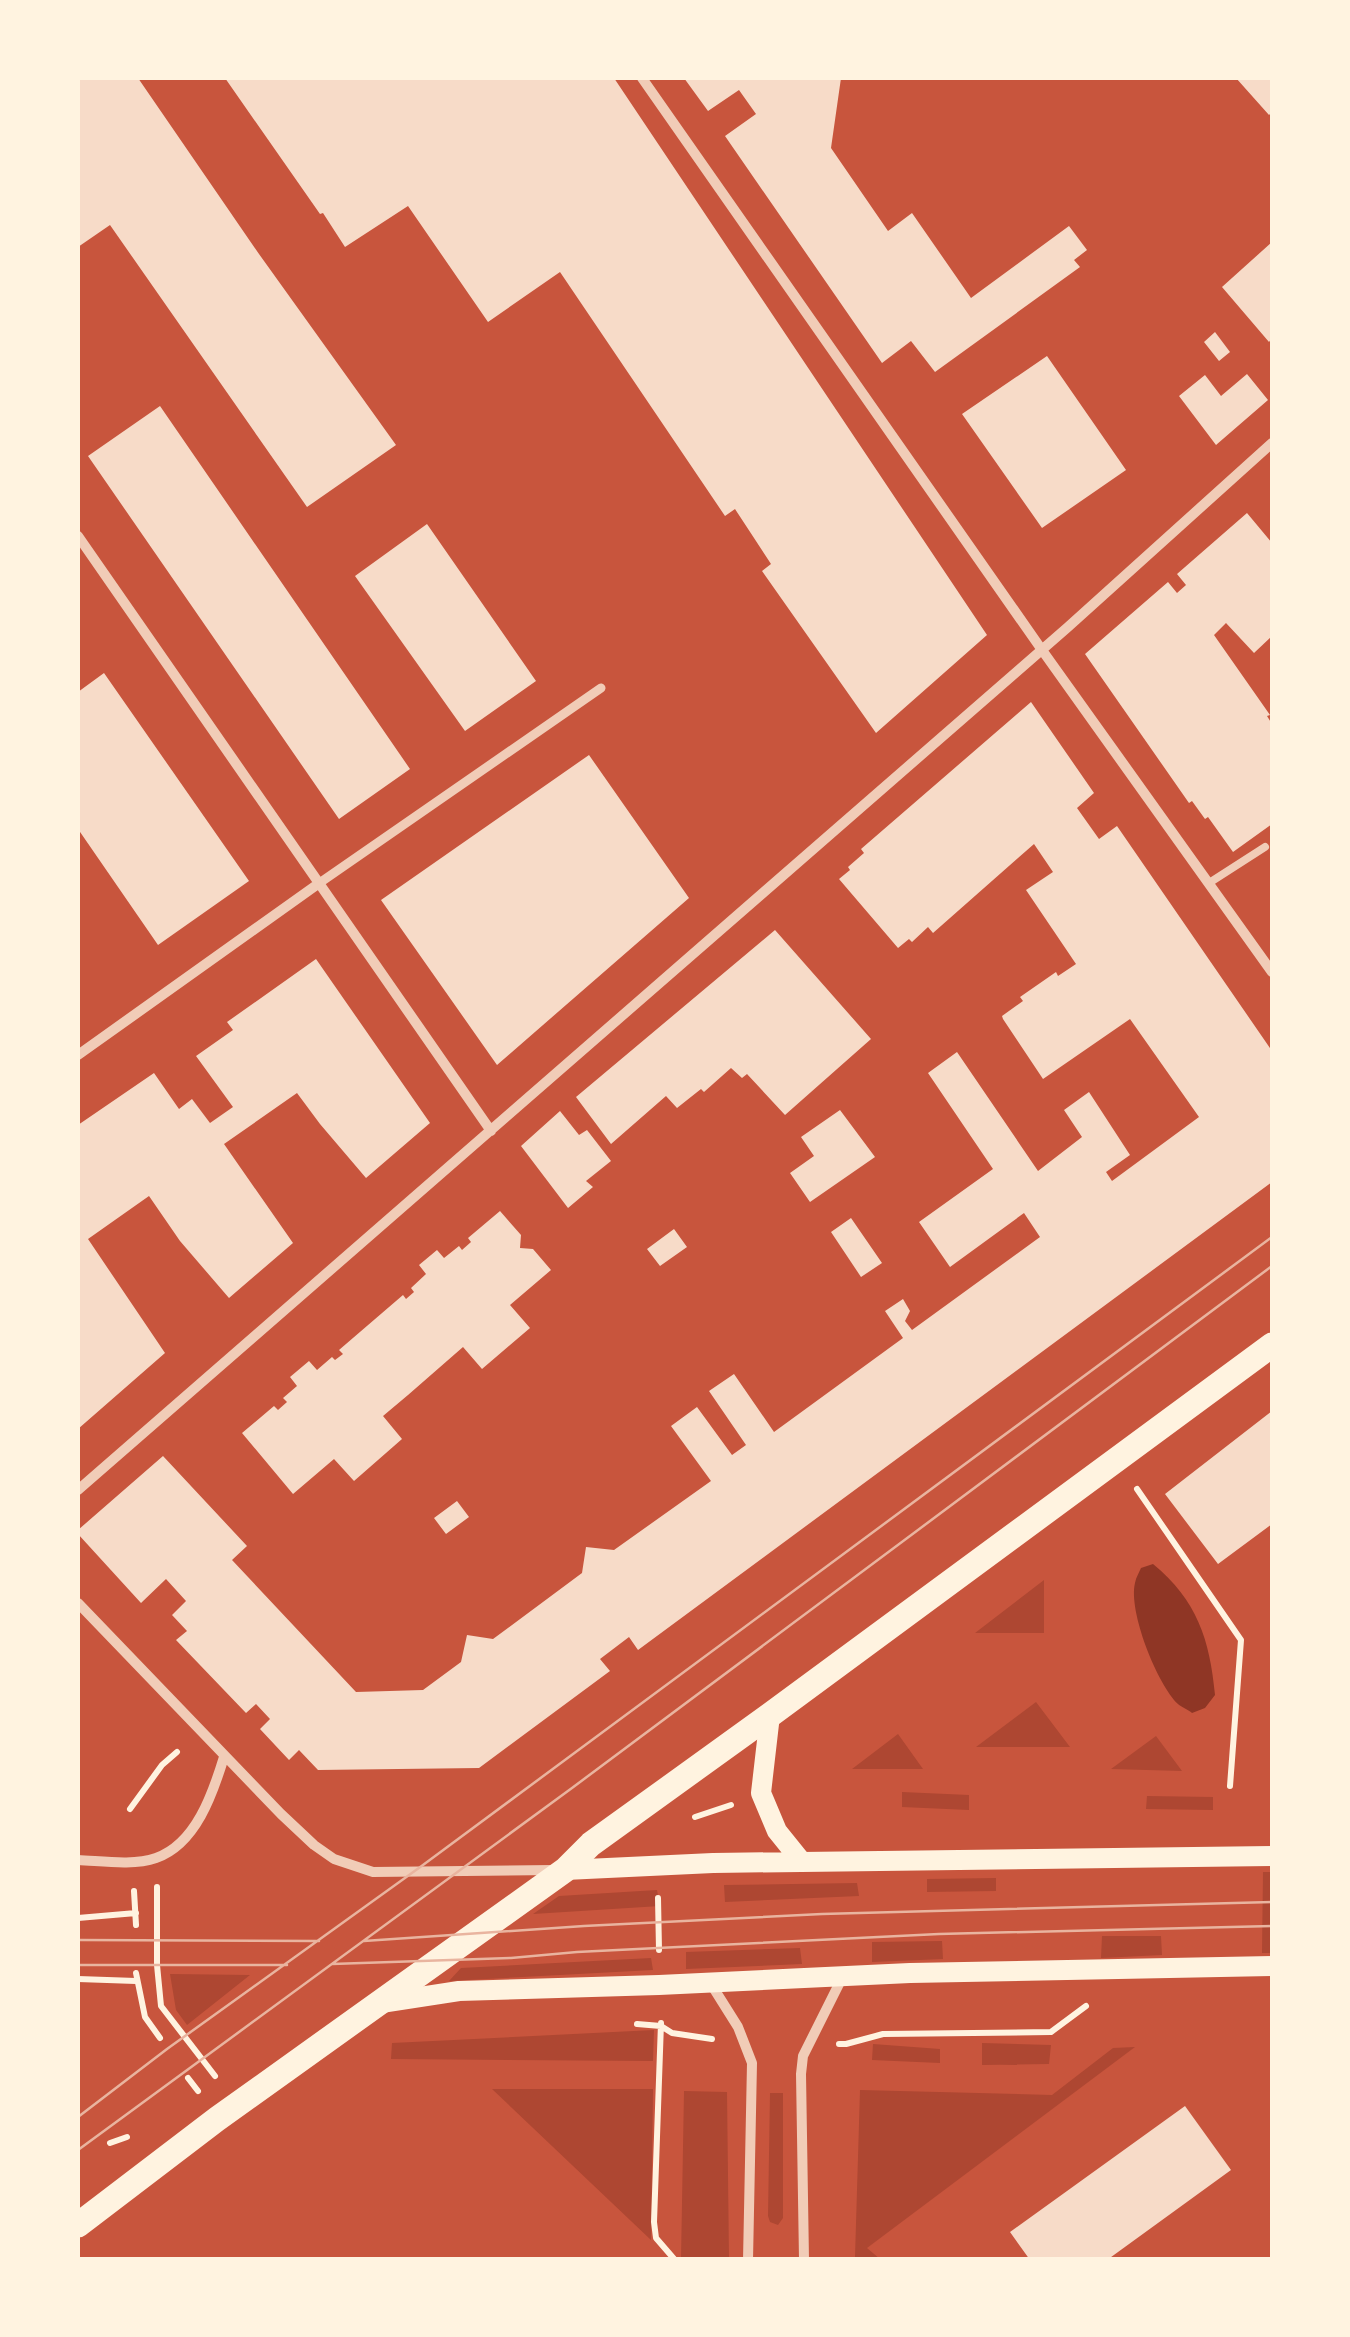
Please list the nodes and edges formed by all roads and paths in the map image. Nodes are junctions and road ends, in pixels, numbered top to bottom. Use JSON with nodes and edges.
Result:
{"nodes":[{"id":1,"x":642,"y":78,"type":"edge"},
{"id":2,"x":1272,"y":443,"type":"edge"},
{"id":3,"x":78,"y":536,"type":"edge"},
{"id":4,"x":1042,"y":650,"type":"junction"},
{"id":5,"x":601,"y":688,"type":"dead end"},
{"id":6,"x":1264,"y":846,"type":"dead end"},
{"id":7,"x":1208,"y":883,"type":"junction"},
{"id":8,"x":318,"y":884,"type":"junction"},
{"id":9,"x":1272,"y":972,"type":"edge"},
{"id":10,"x":78,"y":1054,"type":"edge"},
{"id":11,"x":491,"y":1131,"type":"junction"},
{"id":12,"x":1272,"y":1345,"type":"edge"},
{"id":13,"x":1135,"y":1486,"type":"dead end"},
{"id":14,"x":78,"y":1490,"type":"edge"},
{"id":15,"x":78,"y":1603,"type":"edge"},
{"id":16,"x":770,"y":1715,"type":"junction"},
{"id":17,"x":177,"y":1752,"type":"dead end"},
{"id":18,"x":224,"y":1757,"type":"junction"},
{"id":19,"x":1230,"y":1786,"type":"dead end"},
{"id":20,"x":742,"y":1802,"type":"dead end"},
{"id":21,"x":130,"y":1809,"type":"dead end"},
{"id":22,"x":688,"y":1820,"type":"dead end"},
{"id":23,"x":1272,"y":1856,"type":"edge"},
{"id":24,"x":155,"y":1858,"type":"junction"},
{"id":25,"x":78,"y":1860,"type":"edge"},
{"id":26,"x":802,"y":1862,"type":"junction"},
{"id":27,"x":565,"y":1870,"type":"junction"},
{"id":28,"x":133,"y":1884,"type":"dead end"},
{"id":29,"x":136,"y":1913,"type":"junction"},
{"id":30,"x":78,"y":1918,"type":"edge"},
{"id":31,"x":136,"y":1925,"type":"dead end"},
{"id":32,"x":1272,"y":1966,"type":"edge"},
{"id":33,"x":843,"y":1976,"type":"junction"},
{"id":34,"x":78,"y":1979,"type":"edge"},
{"id":35,"x":710,"y":1983,"type":"junction"},
{"id":36,"x":1094,"y":2001,"type":"dead end"},
{"id":37,"x":379,"y":2004,"type":"junction"},
{"id":38,"x":627,"y":2024,"type":"dead end"},
{"id":39,"x":160,"y":2038,"type":"dead end"},
{"id":40,"x":810,"y":2042,"type":"junction"},
{"id":41,"x":744,"y":2044,"type":"junction"},
{"id":42,"x":238,"y":2104,"type":"junction"},
{"id":43,"x":78,"y":2225,"type":"edge"},
{"id":44,"x":748,"y":2260,"type":"edge"},
{"id":45,"x":804,"y":2260,"type":"edge"}],
"edges":[{"from":1,"to":4,"type":"street"},
{"from":2,"to":4,"type":"street"},
{"from":3,"to":8,"type":"street"},
{"from":4,"to":7,"type":"street"},
{"from":4,"to":11,"type":"street"},
{"from":5,"to":8,"type":"street"},
{"from":6,"to":7,"type":"lane"},
{"from":7,"to":9,"type":"street"},
{"from":8,"to":10,"type":"street"},
{"from":8,"to":11,"type":"street"},
{"from":11,"to":14,"type":"street"},
{"from":12,"to":16,"type":"main road"},
{"from":13,"to":19,"type":"path"},
{"from":15,"to":18,"type":"street"},
{"from":16,"to":26,"type":"main road"},
{"from":16,"to":27,"type":"main road"},
{"from":17,"to":21,"type":"path"},
{"from":18,"to":24,"type":"street"},
{"from":18,"to":27,"type":"street"},
{"from":20,"to":22,"type":"path"},
{"from":23,"to":26,"type":"main road"},
{"from":24,"to":25,"type":"street"},
{"from":24,"to":42,"type":"path"},
{"from":26,"to":27,"type":"main road"},
{"from":27,"to":37,"type":"main road"},
{"from":28,"to":29,"type":"path"},
{"from":29,"to":30,"type":"path"},
{"from":29,"to":31,"type":"path"},
{"from":32,"to":33,"type":"main road"},
{"from":33,"to":35,"type":"main road"},
{"from":33,"to":40,"type":"street"},
{"from":34,"to":39,"type":"path"},
{"from":35,"to":37,"type":"main road"},
{"from":35,"to":41,"type":"street"},
{"from":36,"to":40,"type":"path"},
{"from":37,"to":42,"type":"main road"},
{"from":38,"to":41,"type":"path"},
{"from":40,"to":45,"type":"street"},
{"from":41,"to":44,"type":"street"},
{"from":42,"to":43,"type":"main road"}]}
